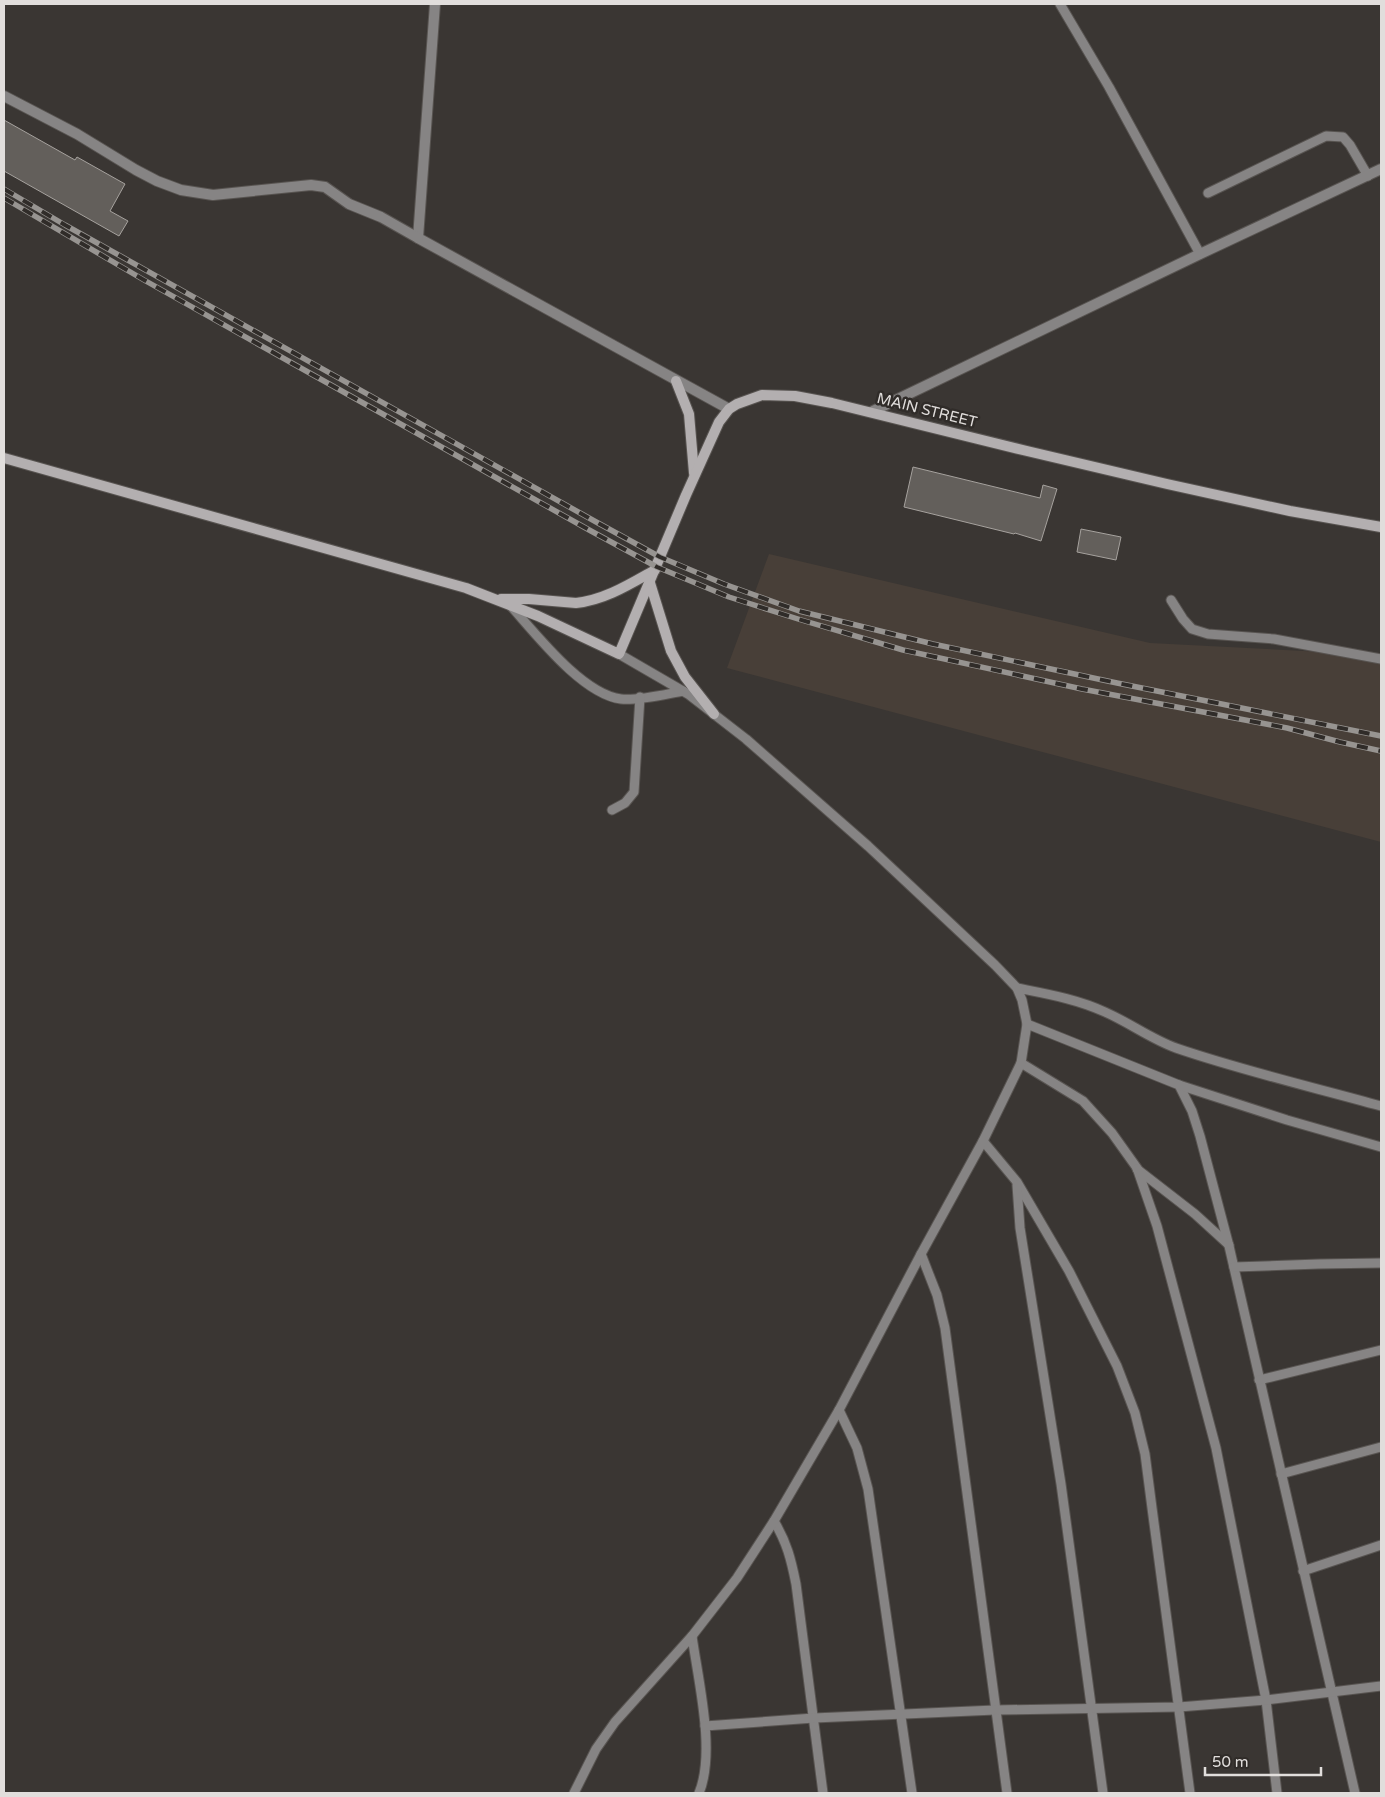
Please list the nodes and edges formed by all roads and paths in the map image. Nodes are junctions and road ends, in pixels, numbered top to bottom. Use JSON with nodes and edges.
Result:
{"nodes":[{"id":1,"x":435,"y":4,"type":"edge"},
{"id":2,"x":1060,"y":4,"type":"edge"},
{"id":3,"x":4,"y":96,"type":"edge"},
{"id":4,"x":1381,"y":170,"type":"edge"},
{"id":5,"x":1368,"y":176,"type":"junction"},
{"id":6,"x":1208,"y":193,"type":"dead end"},
{"id":7,"x":418,"y":238,"type":"junction"},
{"id":8,"x":1200,"y":254,"type":"junction"},
{"id":9,"x":676,"y":381,"type":"junction"},
{"id":10,"x":728,"y":409,"type":"junction"},
{"id":11,"x":873,"y":412,"type":"junction"},
{"id":12,"x":4,"y":458,"type":"edge"},
{"id":13,"x":694,"y":476,"type":"junction"},
{"id":14,"x":1381,"y":527,"type":"edge"},
{"id":15,"x":655,"y":570,"type":"junction"},
{"id":16,"x":650,"y":583,"type":"junction"},
{"id":17,"x":497,"y":600,"type":"junction"},
{"id":18,"x":1171,"y":600,"type":"dead end"},
{"id":19,"x":510,"y":605,"type":"junction"},
{"id":20,"x":619,"y":654,"type":"junction"},
{"id":21,"x":1381,"y":659,"type":"edge"},
{"id":22,"x":683,"y":691,"type":"junction"},
{"id":23,"x":640,"y":697,"type":"junction"},
{"id":24,"x":714,"y":714,"type":"junction"},
{"id":25,"x":612,"y":810,"type":"dead end"},
{"id":26,"x":1017,"y":988,"type":"junction"},
{"id":27,"x":1027,"y":1024,"type":"junction"},
{"id":28,"x":1021,"y":1064,"type":"junction"},
{"id":29,"x":1179,"y":1085,"type":"junction"},
{"id":30,"x":1381,"y":1106,"type":"edge"},
{"id":31,"x":983,"y":1141,"type":"junction"},
{"id":32,"x":1381,"y":1147,"type":"edge"},
{"id":33,"x":1137,"y":1168,"type":"junction"},
{"id":34,"x":1017,"y":1182,"type":"junction"},
{"id":35,"x":1229,"y":1246,"type":"junction"},
{"id":36,"x":921,"y":1254,"type":"junction"},
{"id":37,"x":1381,"y":1264,"type":"edge"},
{"id":38,"x":1234,"y":1268,"type":"junction"},
{"id":39,"x":1381,"y":1350,"type":"edge"},
{"id":40,"x":1259,"y":1380,"type":"junction"},
{"id":41,"x":839,"y":1410,"type":"junction"},
{"id":42,"x":1381,"y":1447,"type":"edge"},
{"id":43,"x":1281,"y":1474,"type":"junction"},
{"id":44,"x":774,"y":1521,"type":"junction"},
{"id":45,"x":1381,"y":1545,"type":"edge"},
{"id":46,"x":1303,"y":1571,"type":"junction"},
{"id":47,"x":692,"y":1636,"type":"junction"},
{"id":48,"x":1381,"y":1686,"type":"edge"},
{"id":49,"x":1332,"y":1692,"type":"junction"},
{"id":50,"x":1266,"y":1700,"type":"junction"},
{"id":51,"x":1179,"y":1707,"type":"junction"},
{"id":52,"x":1092,"y":1708,"type":"junction"},
{"id":53,"x":995,"y":1710,"type":"junction"},
{"id":54,"x":901,"y":1715,"type":"junction"},
{"id":55,"x":814,"y":1718,"type":"junction"},
{"id":56,"x":705,"y":1726,"type":"junction"},
{"id":57,"x":574,"y":1793,"type":"edge"},
{"id":58,"x":699,"y":1793,"type":"edge"},
{"id":59,"x":824,"y":1793,"type":"edge"},
{"id":60,"x":912,"y":1793,"type":"edge"},
{"id":61,"x":1007,"y":1793,"type":"edge"},
{"id":62,"x":1103,"y":1793,"type":"edge"},
{"id":63,"x":1190,"y":1793,"type":"edge"},
{"id":64,"x":1277,"y":1793,"type":"edge"},
{"id":65,"x":1355,"y":1793,"type":"edge"}],
"edges":[{"from":1,"to":7,"type":"street"},
{"from":2,"to":8,"type":"lane"},
{"from":3,"to":7,"type":"street"},
{"from":4,"to":5,"type":"street"},
{"from":5,"to":6,"type":"lane"},
{"from":5,"to":8,"type":"street"},
{"from":7,"to":9,"type":"street"},
{"from":8,"to":11,"type":"street"},
{"from":9,"to":10,"type":"street"},
{"from":9,"to":13,"type":"main road"},
{"from":10,"to":11,"type":"main road","name":"MAIN STREET"},
{"from":10,"to":13,"type":"main road"},
{"from":11,"to":14,"type":"main road","name":"MAIN STREET"},
{"from":12,"to":17,"type":"main road"},
{"from":13,"to":15,"type":"main road"},
{"from":15,"to":16,"type":"main road"},
{"from":15,"to":17,"type":"main road"},
{"from":16,"to":20,"type":"main road"},
{"from":16,"to":24,"type":"main road"},
{"from":17,"to":19,"type":"main road"},
{"from":18,"to":21,"type":"lane"},
{"from":19,"to":20,"type":"main road"},
{"from":19,"to":23,"type":"lane"},
{"from":20,"to":22,"type":"lane"},
{"from":22,"to":23,"type":"lane"},
{"from":22,"to":24,"type":"lane"},
{"from":23,"to":25,"type":"lane"},
{"from":24,"to":26,"type":"lane"},
{"from":26,"to":27,"type":"lane"},
{"from":26,"to":30,"type":"lane"},
{"from":27,"to":28,"type":"lane"},
{"from":27,"to":29,"type":"lane"},
{"from":28,"to":31,"type":"lane"},
{"from":28,"to":33,"type":"lane"},
{"from":29,"to":32,"type":"lane"},
{"from":29,"to":35,"type":"lane"},
{"from":31,"to":34,"type":"lane"},
{"from":31,"to":36,"type":"lane"},
{"from":33,"to":35,"type":"lane"},
{"from":33,"to":50,"type":"lane"},
{"from":34,"to":51,"type":"lane"},
{"from":34,"to":52,"type":"lane"},
{"from":35,"to":38,"type":"lane"},
{"from":36,"to":41,"type":"lane"},
{"from":36,"to":53,"type":"lane"},
{"from":37,"to":38,"type":"lane"},
{"from":38,"to":40,"type":"lane"},
{"from":39,"to":40,"type":"lane"},
{"from":40,"to":43,"type":"lane"},
{"from":41,"to":44,"type":"lane"},
{"from":41,"to":54,"type":"lane"},
{"from":42,"to":43,"type":"lane"},
{"from":43,"to":46,"type":"lane"},
{"from":44,"to":47,"type":"lane"},
{"from":44,"to":55,"type":"lane"},
{"from":45,"to":46,"type":"lane"},
{"from":46,"to":49,"type":"lane"},
{"from":47,"to":56,"type":"lane"},
{"from":47,"to":57,"type":"lane"},
{"from":48,"to":49,"type":"lane"},
{"from":49,"to":50,"type":"lane"},
{"from":49,"to":65,"type":"lane"},
{"from":50,"to":51,"type":"lane"},
{"from":50,"to":64,"type":"lane"},
{"from":51,"to":52,"type":"lane"},
{"from":51,"to":63,"type":"lane"},
{"from":52,"to":53,"type":"lane"},
{"from":52,"to":62,"type":"lane"},
{"from":53,"to":54,"type":"lane"},
{"from":53,"to":61,"type":"lane"},
{"from":54,"to":55,"type":"lane"},
{"from":54,"to":60,"type":"lane"},
{"from":55,"to":56,"type":"lane"},
{"from":55,"to":59,"type":"lane"},
{"from":56,"to":58,"type":"lane"}]}
